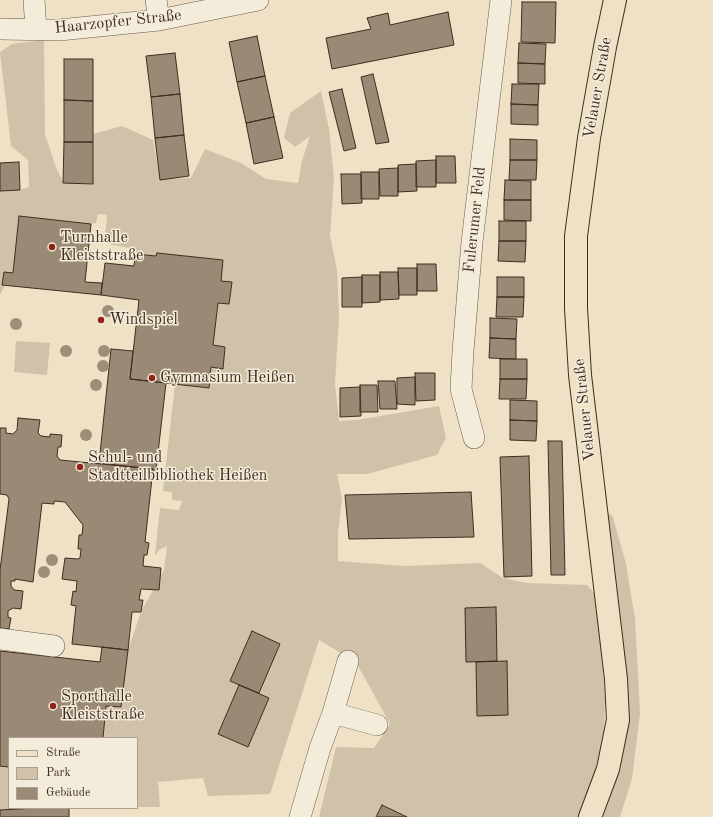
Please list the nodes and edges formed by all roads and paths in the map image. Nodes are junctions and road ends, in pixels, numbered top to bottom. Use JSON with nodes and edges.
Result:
{"nodes":[{"id":1,"x":34,"y":0,"type":"edge"},
{"id":2,"x":156,"y":0,"type":"edge"},
{"id":3,"x":258,"y":0,"type":"edge"},
{"id":4,"x":501,"y":0,"type":"edge"},
{"id":5,"x":615,"y":0,"type":"edge"},
{"id":6,"x":159,"y":20,"type":"junction"},
{"id":7,"x":0,"y":29,"type":"edge"},
{"id":8,"x":36,"y":30,"type":"junction"},
{"id":9,"x":474,"y":438,"type":"dead end"},
{"id":10,"x":0,"y":639,"type":"edge"},
{"id":11,"x":54,"y":646,"type":"dead end"},
{"id":12,"x":348,"y":661,"type":"dead end"},
{"id":13,"x":333,"y":713,"type":"junction"},
{"id":14,"x":376,"y":725,"type":"dead end"},
{"id":15,"x":300,"y":817,"type":"edge"},
{"id":16,"x":590,"y":817,"type":"edge"}],
"edges":[{"from":1,"to":8,"type":"street"},
{"from":2,"to":6,"type":"street"},
{"from":3,"to":6,"type":"street","name":"Haarzopfer Straße"},
{"from":4,"to":9,"type":"street","name":"Fulerumer Feld"},
{"from":5,"to":16,"type":"main road","name":"Velauer Straße"},
{"from":6,"to":8,"type":"street","name":"Haarzopfer Straße"},
{"from":7,"to":8,"type":"street","name":"Haarzopfer Straße"},
{"from":10,"to":11,"type":"street"},
{"from":12,"to":13,"type":"street"},
{"from":13,"to":14,"type":"street"},
{"from":13,"to":15,"type":"street"}]}
